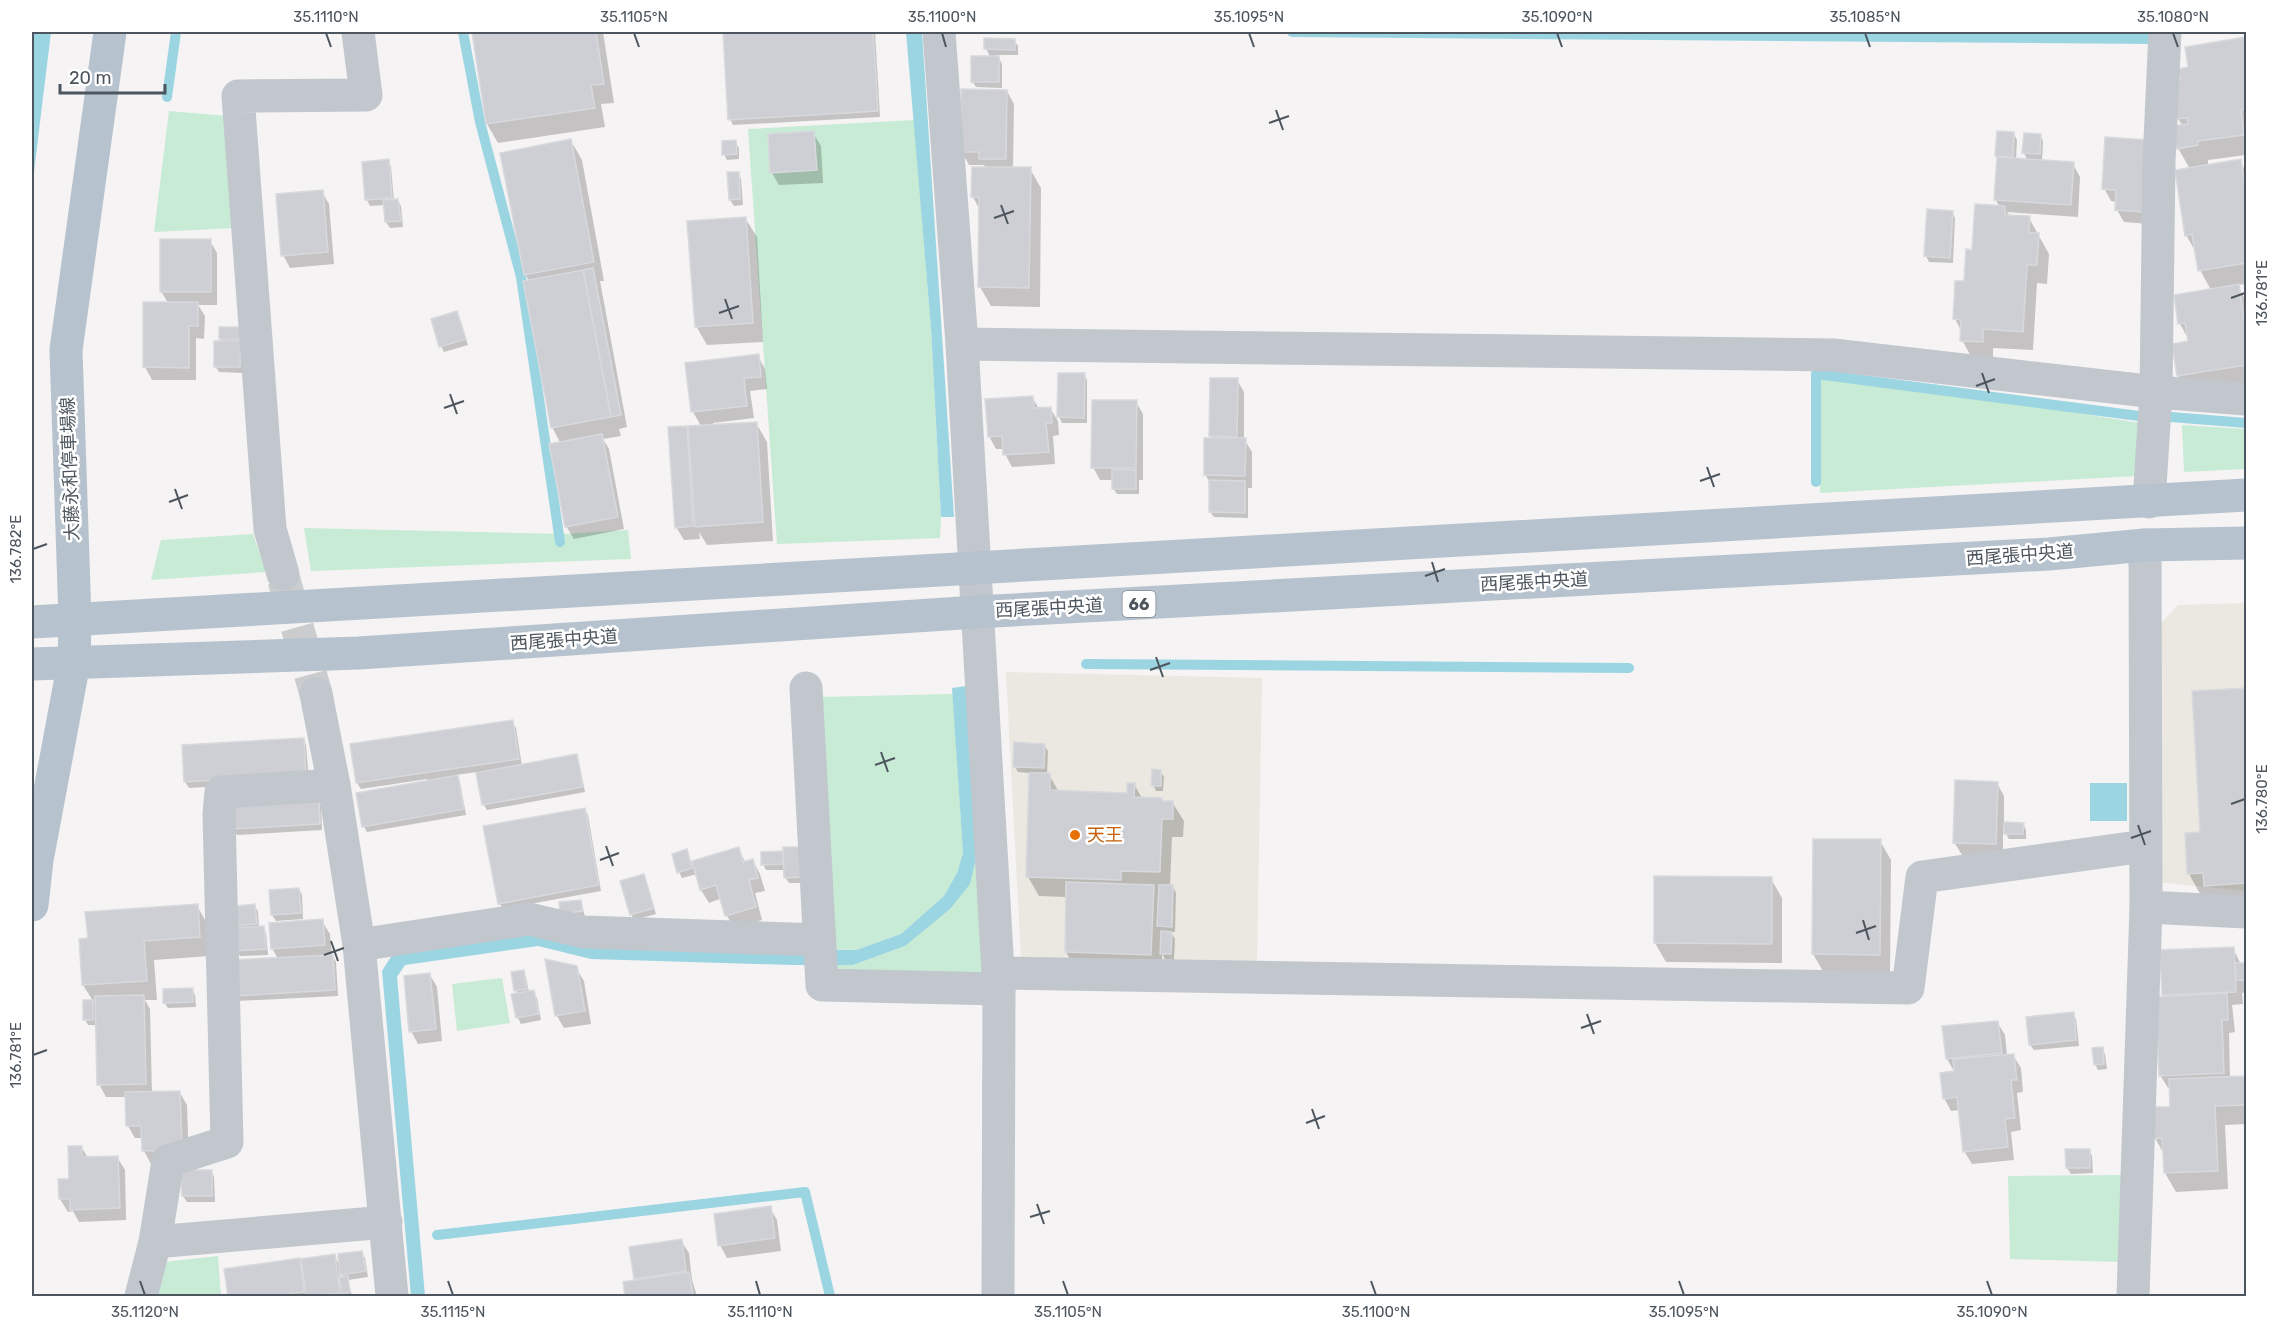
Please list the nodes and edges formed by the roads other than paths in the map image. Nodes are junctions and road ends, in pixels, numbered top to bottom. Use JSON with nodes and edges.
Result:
{"nodes":[{"id":1,"x":110,"y":32,"type":"edge"},
{"id":2,"x":358,"y":32,"type":"edge"},
{"id":3,"x":939,"y":32,"type":"edge"},
{"id":4,"x":2165,"y":32,"type":"edge"},
{"id":5,"x":962,"y":344,"type":"junction"},
{"id":6,"x":2156,"y":392,"type":"junction"},
{"id":7,"x":2247,"y":399,"type":"edge"},
{"id":8,"x":2247,"y":495,"type":"edge"},
{"id":9,"x":2149,"y":502,"type":"junction"},
{"id":10,"x":2247,"y":543,"type":"edge"},
{"id":11,"x":2145,"y":545,"type":"junction"},
{"id":12,"x":974,"y":567,"type":"junction"},
{"id":13,"x":283,"y":574,"type":"tunnel mouth"},
{"id":14,"x":976,"y":612,"type":"junction"},
{"id":15,"x":75,"y":619,"type":"junction"},
{"id":16,"x":32,"y":622,"type":"edge"},
{"id":17,"x":74,"y":662,"type":"junction"},
{"id":18,"x":32,"y":664,"type":"edge"},
{"id":19,"x":806,"y":688,"type":"dead end"},
{"id":20,"x":316,"y":694,"type":"tunnel mouth"},
{"id":21,"x":334,"y":785,"type":"junction"},
{"id":22,"x":2145,"y":846,"type":"junction"},
{"id":23,"x":32,"y":905,"type":"edge"},
{"id":24,"x":2146,"y":907,"type":"junction"},
{"id":25,"x":2247,"y":912,"type":"edge"},
{"id":26,"x":359,"y":945,"type":"junction"},
{"id":27,"x":819,"y":952,"type":"junction"},
{"id":28,"x":999,"y":981,"type":"junction"},
{"id":29,"x":386,"y":1222,"type":"junction"},
{"id":30,"x":155,"y":1242,"type":"junction"},
{"id":31,"x":141,"y":1296,"type":"edge"},
{"id":32,"x":392,"y":1296,"type":"edge"},
{"id":33,"x":998,"y":1296,"type":"edge"},
{"id":34,"x":2133,"y":1296,"type":"edge"}],
"edges":[{"from":1,"to":15,"type":"main road","name":"大藤永和停車場線"},
{"from":2,"to":13,"type":"street"},
{"from":3,"to":5,"type":"street"},
{"from":4,"to":6,"type":"street"},
{"from":5,"to":6,"type":"street"},
{"from":5,"to":12,"type":"street"},
{"from":6,"to":7,"type":"street"},
{"from":6,"to":9,"type":"street"},
{"from":8,"to":9,"type":"main road"},
{"from":9,"to":12,"type":"main road"},
{"from":10,"to":11,"type":"main road","name":"西尾張中央道","number":"66"},
{"from":11,"to":14,"type":"main road","name":"西尾張中央道","number":"66"},
{"from":11,"to":22,"type":"street"},
{"from":12,"to":14,"type":"street"},
{"from":12,"to":15,"type":"main road"},
{"from":14,"to":17,"type":"main road","name":"西尾張中央道","number":"66"},
{"from":14,"to":28,"type":"street"},
{"from":15,"to":16,"type":"main road"},
{"from":15,"to":17,"type":"main road","name":"大藤永和停車場線"},
{"from":17,"to":18,"type":"main road","name":"西尾張中央道","number":"66"},
{"from":17,"to":23,"type":"main road","name":"大藤永和停車場線"},
{"from":19,"to":27,"type":"street"},
{"from":20,"to":21,"type":"street"},
{"from":21,"to":26,"type":"street"},
{"from":21,"to":30,"type":"street"},
{"from":22,"to":24,"type":"street"},
{"from":22,"to":28,"type":"street"},
{"from":24,"to":25,"type":"street"},
{"from":24,"to":34,"type":"street"},
{"from":26,"to":27,"type":"street"},
{"from":26,"to":29,"type":"street"},
{"from":27,"to":28,"type":"street"},
{"from":28,"to":33,"type":"street"},
{"from":29,"to":30,"type":"street"},
{"from":29,"to":32,"type":"street"},
{"from":30,"to":31,"type":"street"}]}
